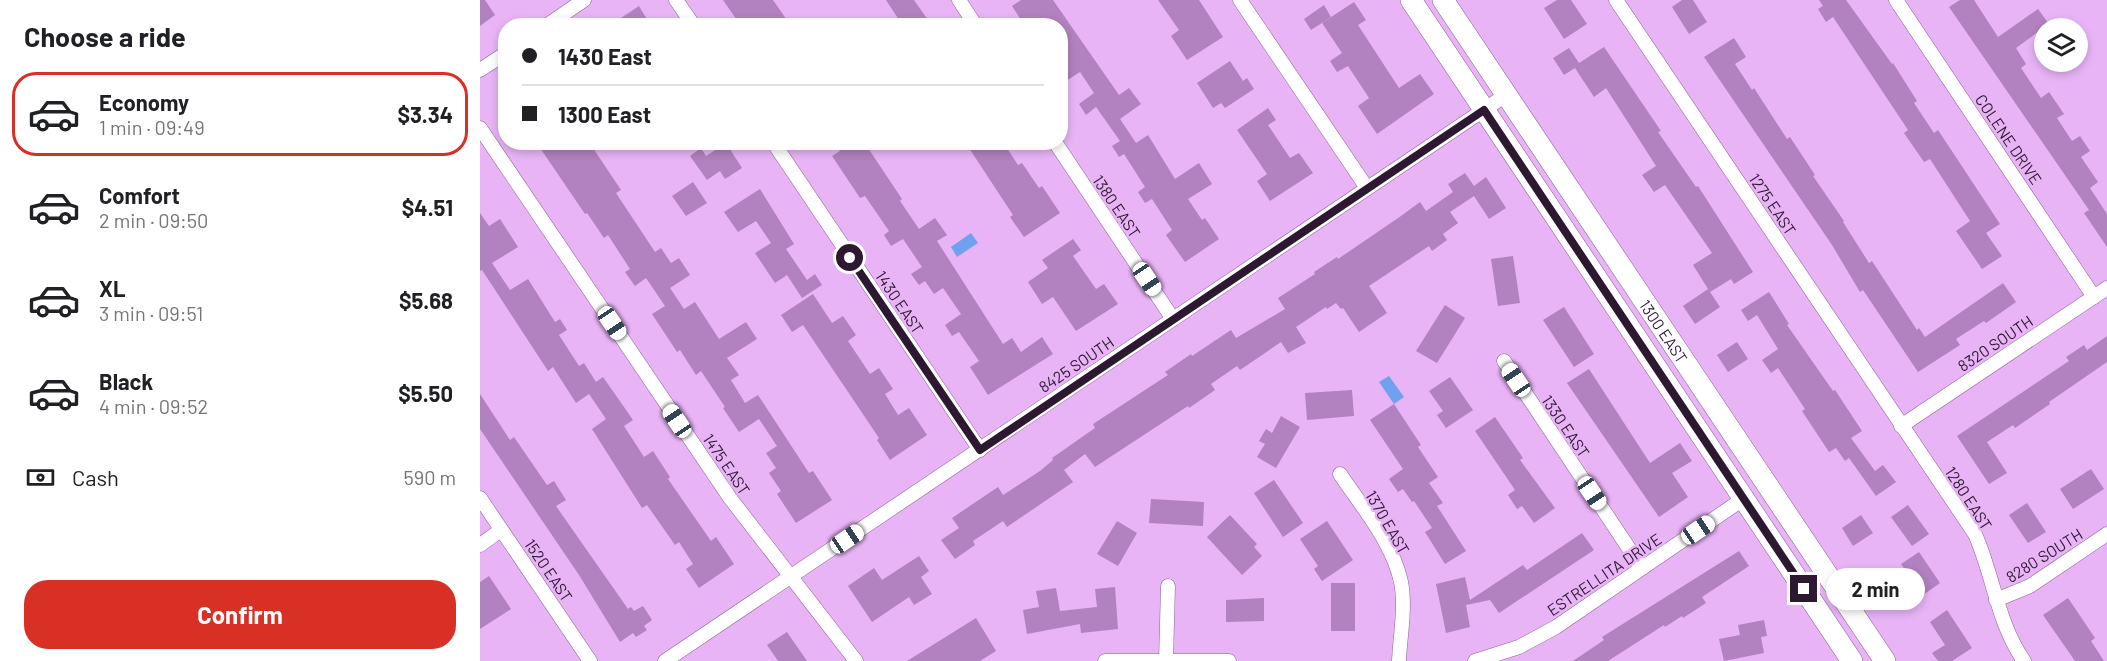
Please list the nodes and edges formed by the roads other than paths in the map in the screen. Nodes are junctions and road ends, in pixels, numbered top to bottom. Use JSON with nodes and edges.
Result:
{"nodes":[{"id":1,"x":584,"y":0,"type":"edge"},
{"id":2,"x":676,"y":0,"type":"edge"},
{"id":3,"x":959,"y":0,"type":"edge"},
{"id":4,"x":1240,"y":0,"type":"edge"},
{"id":5,"x":1411,"y":0,"type":"edge"},
{"id":6,"x":1443,"y":0,"type":"edge"},
{"id":7,"x":1616,"y":0,"type":"edge"},
{"id":8,"x":1896,"y":0,"type":"edge"},
{"id":9,"x":558,"y":18,"type":"edge"},
{"id":10,"x":688,"y":18,"type":"edge"},
{"id":11,"x":971,"y":18,"type":"edge"},
{"id":12,"x":498,"y":58,"type":"edge"},
{"id":13,"x":480,"y":70,"type":"edge"},
{"id":14,"x":1506,"y":94,"type":"junction"},
{"id":15,"x":1484,"y":110,"type":"junction"},
{"id":16,"x":480,"y":128,"type":"edge"},
{"id":17,"x":777,"y":150,"type":"edge"},
{"id":18,"x":1059,"y":150,"type":"edge"},
{"id":19,"x":1367,"y":188,"type":"junction"},
{"id":20,"x":2107,"y":288,"type":"edge"},
{"id":21,"x":2094,"y":297,"type":"junction"},
{"id":22,"x":1173,"y":318,"type":"junction"},
{"id":23,"x":1504,"y":361,"type":"dead end"},
{"id":24,"x":1902,"y":426,"type":"junction"},
{"id":25,"x":980,"y":450,"type":"junction"},
{"id":26,"x":1340,"y":474,"type":"dead end"},
{"id":27,"x":480,"y":498,"type":"edge"},
{"id":28,"x":1743,"y":499,"type":"junction"},
{"id":29,"x":501,"y":530,"type":"junction"},
{"id":30,"x":2107,"y":534,"type":"edge"},
{"id":31,"x":480,"y":544,"type":"edge"},
{"id":32,"x":1642,"y":568,"type":"junction"},
{"id":33,"x":790,"y":577,"type":"junction"},
{"id":34,"x":1168,"y":585,"type":"dead end"},
{"id":35,"x":1996,"y":600,"type":"junction"},
{"id":36,"x":1166,"y":660,"type":"edge"},
{"id":37,"x":590,"y":661,"type":"edge"},
{"id":38,"x":665,"y":661,"type":"edge"},
{"id":39,"x":856,"y":661,"type":"edge"},
{"id":40,"x":1105,"y":661,"type":"edge"},
{"id":41,"x":1229,"y":661,"type":"edge"},
{"id":42,"x":1399,"y":661,"type":"edge"},
{"id":43,"x":1475,"y":661,"type":"edge"},
{"id":44,"x":1852,"y":661,"type":"edge"},
{"id":45,"x":1886,"y":661,"type":"edge"},
{"id":46,"x":2024,"y":661,"type":"edge"}],
"edges":[{"from":1,"to":9,"type":"street"},
{"from":2,"to":10,"type":"street"},
{"from":3,"to":11,"type":"street"},
{"from":4,"to":19,"type":"street"},
{"from":5,"to":15,"type":"main road","name":"1300 EAST"},
{"from":6,"to":14,"type":"main road","name":"1300 EAST"},
{"from":7,"to":24,"type":"street","name":"1275 EAST"},
{"from":8,"to":21,"type":"street","name":"COLENE DRIVE"},
{"from":12,"to":13,"type":"street"},
{"from":14,"to":15,"type":"street","name":"8425 SOUTH"},
{"from":14,"to":45,"type":"main road","name":"1300 EAST"},
{"from":15,"to":19,"type":"street","name":"8425 SOUTH"},
{"from":15,"to":28,"type":"main road","name":"1300 EAST"},
{"from":16,"to":33,"type":"street","name":"1475 EAST"},
{"from":17,"to":25,"type":"street","name":"1430 EAST"},
{"from":18,"to":22,"type":"street","name":"1380 EAST"},
{"from":19,"to":22,"type":"street","name":"8425 SOUTH"},
{"from":20,"to":21,"type":"street","name":"8320 SOUTH"},
{"from":21,"to":24,"type":"street","name":"8320 SOUTH"},
{"from":22,"to":25,"type":"street","name":"8425 SOUTH"},
{"from":23,"to":32,"type":"street","name":"1330 EAST"},
{"from":24,"to":35,"type":"street","name":"1280 EAST"},
{"from":25,"to":33,"type":"street","name":"8425 SOUTH"},
{"from":26,"to":42,"type":"street","name":"1370 EAST"},
{"from":27,"to":29,"type":"street","name":"1520 EAST"},
{"from":28,"to":32,"type":"street","name":"ESTRELLITA DRIVE"},
{"from":28,"to":44,"type":"main road","name":"1300 EAST"},
{"from":29,"to":31,"type":"street"},
{"from":29,"to":37,"type":"street","name":"1520 EAST"},
{"from":30,"to":35,"type":"street","name":"8280 SOUTH"},
{"from":32,"to":43,"type":"street","name":"ESTRELLITA DRIVE"},
{"from":33,"to":38,"type":"street","name":"8425 SOUTH"},
{"from":33,"to":39,"type":"street","name":"1475 EAST"},
{"from":34,"to":36,"type":"street"},
{"from":35,"to":46,"type":"street","name":"1280 EAST"},
{"from":36,"to":40,"type":"street"},
{"from":36,"to":41,"type":"street"}]}
